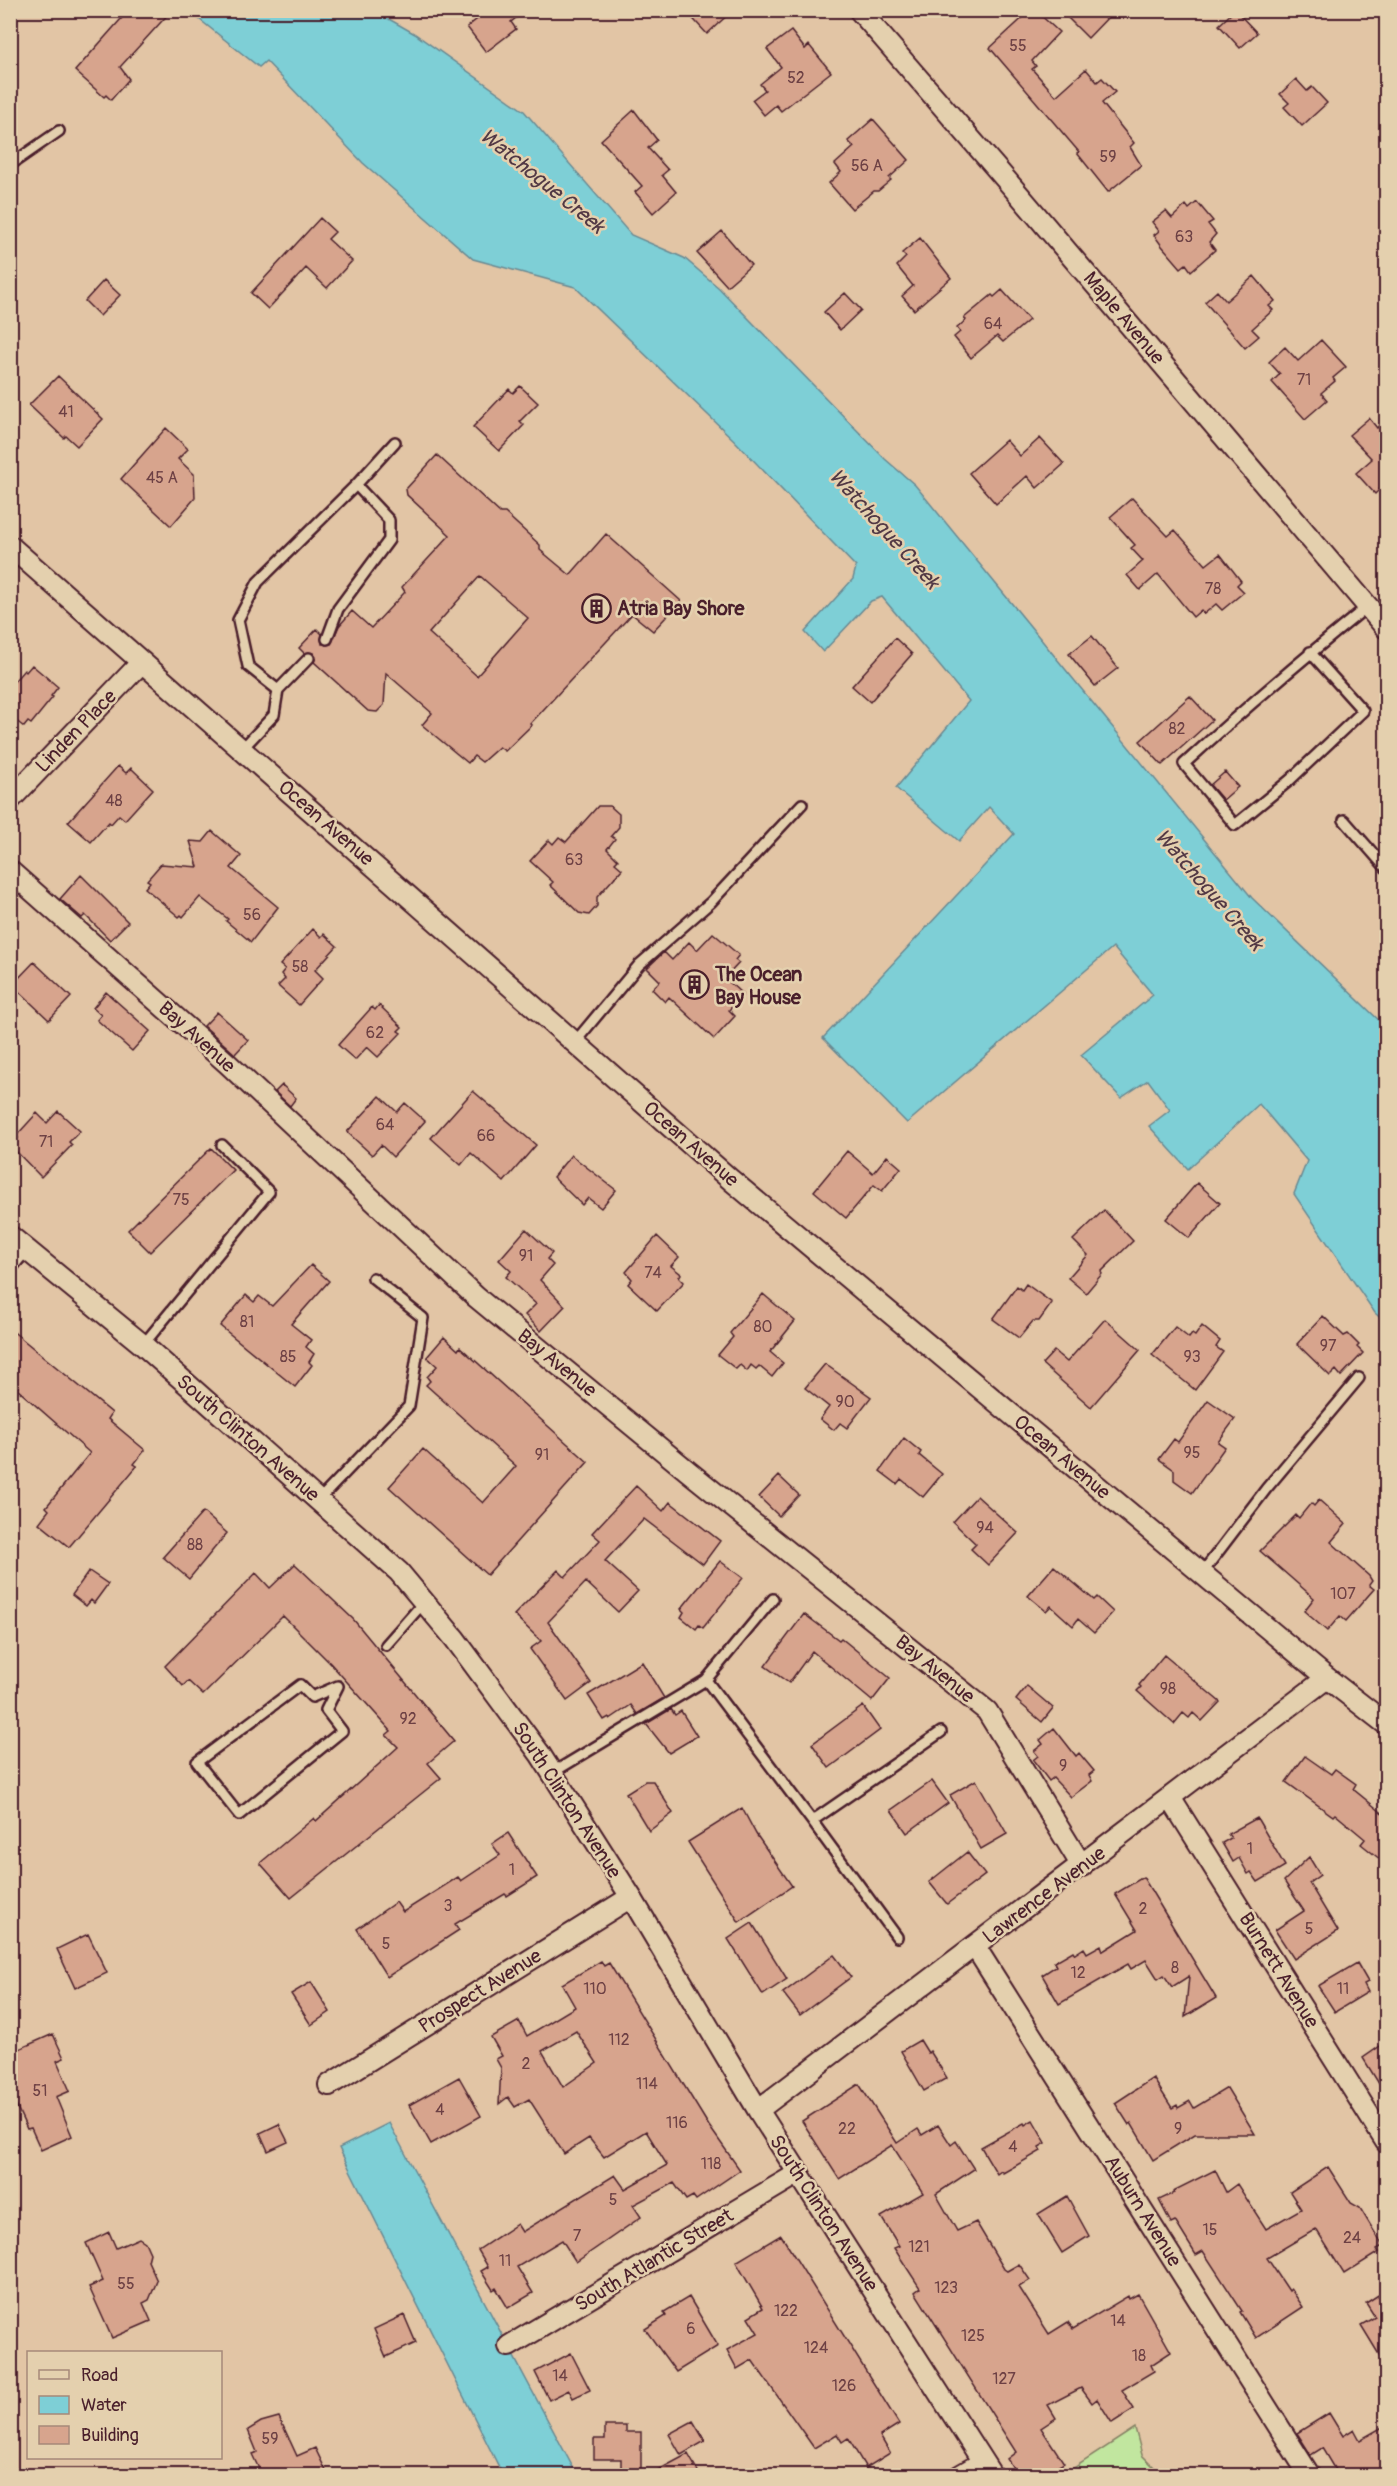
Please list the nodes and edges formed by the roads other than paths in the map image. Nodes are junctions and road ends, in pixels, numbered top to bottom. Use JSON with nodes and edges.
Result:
{"nodes":[{"id":1,"x":859,"y":10,"type":"edge"},
{"id":2,"x":59,"y":131,"type":"dead end"},
{"id":3,"x":10,"y":165,"type":"edge"},
{"id":4,"x":395,"y":442,"type":"dead end"},
{"id":5,"x":356,"y":485,"type":"junction"},
{"id":6,"x":10,"y":546,"type":"edge"},
{"id":7,"x":1368,"y":606,"type":"junction"},
{"id":8,"x":1386,"y":628,"type":"edge"},
{"id":9,"x":327,"y":639,"type":"dead end"},
{"id":10,"x":1310,"y":652,"type":"junction"},
{"id":11,"x":309,"y":658,"type":"dead end"},
{"id":12,"x":142,"y":662,"type":"junction"},
{"id":13,"x":278,"y":690,"type":"junction"},
{"id":14,"x":242,"y":749,"type":"junction"},
{"id":15,"x":10,"y":800,"type":"edge"},
{"id":16,"x":802,"y":804,"type":"dead end"},
{"id":17,"x":1344,"y":820,"type":"dead end"},
{"id":18,"x":1386,"y":868,"type":"edge"},
{"id":19,"x":10,"y":871,"type":"edge"},
{"id":20,"x":575,"y":1042,"type":"junction"},
{"id":21,"x":222,"y":1144,"type":"dead end"},
{"id":22,"x":10,"y":1236,"type":"edge"},
{"id":23,"x":27,"y":1250,"type":"junction"},
{"id":24,"x":10,"y":1270,"type":"edge"},
{"id":25,"x":373,"y":1278,"type":"dead end"},
{"id":26,"x":143,"y":1345,"type":"junction"},
{"id":27,"x":1359,"y":1378,"type":"dead end"},
{"id":28,"x":319,"y":1500,"type":"junction"},
{"id":29,"x":1202,"y":1573,"type":"junction"},
{"id":30,"x":773,"y":1599,"type":"dead end"},
{"id":31,"x":424,"y":1602,"type":"junction"},
{"id":32,"x":386,"y":1645,"type":"dead end"},
{"id":33,"x":1327,"y":1678,"type":"junction"},
{"id":34,"x":706,"y":1680,"type":"junction"},
{"id":35,"x":338,"y":1686,"type":"joint"},
{"id":36,"x":1386,"y":1724,"type":"edge"},
{"id":37,"x":941,"y":1732,"type":"dead end"},
{"id":38,"x":552,"y":1773,"type":"junction"},
{"id":39,"x":1171,"y":1799,"type":"junction"},
{"id":40,"x":812,"y":1821,"type":"junction"},
{"id":41,"x":1082,"y":1866,"type":"junction"},
{"id":42,"x":631,"y":1898,"type":"junction"},
{"id":43,"x":897,"y":1937,"type":"dead end"},
{"id":44,"x":976,"y":1947,"type":"junction"},
{"id":45,"x":329,"y":2085,"type":"dead end"},
{"id":46,"x":758,"y":2110,"type":"junction"},
{"id":47,"x":1386,"y":2142,"type":"edge"},
{"id":48,"x":800,"y":2173,"type":"junction"},
{"id":49,"x":509,"y":2346,"type":"dead end"},
{"id":50,"x":988,"y":2469,"type":"edge"},
{"id":51,"x":959,"y":2475,"type":"edge"},
{"id":52,"x":1310,"y":2475,"type":"edge"}],
"edges":[{"from":1,"to":7,"type":"street","name":"Maple Avenue"},
{"from":2,"to":3,"type":"lane"},
{"from":4,"to":5,"type":"lane"},
{"from":5,"to":9,"type":"lane"},
{"from":5,"to":13,"type":"lane"},
{"from":6,"to":12,"type":"street","name":"Ocean Avenue"},
{"from":7,"to":8,"type":"street","name":"Maple Avenue"},
{"from":7,"to":10,"type":"lane"},
{"from":10,"to":10,"type":"lane"},
{"from":11,"to":13,"type":"lane"},
{"from":12,"to":14,"type":"street","name":"Ocean Avenue"},
{"from":12,"to":15,"type":"street","name":"Linden Place"},
{"from":13,"to":14,"type":"lane"},
{"from":14,"to":20,"type":"street","name":"Ocean Avenue"},
{"from":16,"to":20,"type":"lane"},
{"from":17,"to":18,"type":"lane"},
{"from":19,"to":41,"type":"street","name":"Bay Avenue"},
{"from":20,"to":29,"type":"street","name":"Ocean Avenue"},
{"from":21,"to":26,"type":"lane"},
{"from":22,"to":23,"type":"street","name":"South Clinton Avenue"},
{"from":23,"to":24,"type":"lane"},
{"from":23,"to":26,"type":"street","name":"South Clinton Avenue"},
{"from":25,"to":28,"type":"lane"},
{"from":26,"to":28,"type":"street","name":"South Clinton Avenue"},
{"from":27,"to":29,"type":"lane"},
{"from":28,"to":31,"type":"street","name":"South Clinton Avenue"},
{"from":29,"to":33,"type":"street","name":"Ocean Avenue"},
{"from":30,"to":34,"type":"lane"},
{"from":31,"to":32,"type":"lane"},
{"from":31,"to":38,"type":"street","name":"South Clinton Avenue"},
{"from":33,"to":36,"type":"street","name":"Ocean Avenue"},
{"from":33,"to":39,"type":"street","name":"Lawrence Avenue"},
{"from":34,"to":38,"type":"lane"},
{"from":34,"to":40,"type":"lane"},
{"from":35,"to":35,"type":"lane"},
{"from":37,"to":40,"type":"lane"},
{"from":38,"to":42,"type":"street","name":"South Clinton Avenue"},
{"from":39,"to":41,"type":"street","name":"Lawrence Avenue"},
{"from":39,"to":47,"type":"street","name":"Burnett Avenue"},
{"from":40,"to":43,"type":"lane"},
{"from":41,"to":44,"type":"street","name":"Lawrence Avenue"},
{"from":42,"to":45,"type":"street","name":"Prospect Avenue"},
{"from":42,"to":46,"type":"street","name":"South Clinton Avenue"},
{"from":44,"to":46,"type":"street","name":"Lawrence Avenue"},
{"from":44,"to":52,"type":"street","name":"Auburn Avenue"},
{"from":46,"to":48,"type":"street","name":"South Clinton Avenue"},
{"from":48,"to":49,"type":"street","name":"South Atlantic Street"},
{"from":48,"to":50,"type":"street","name":"South Clinton Avenue"},
{"from":50,"to":51,"type":"street"}]}
